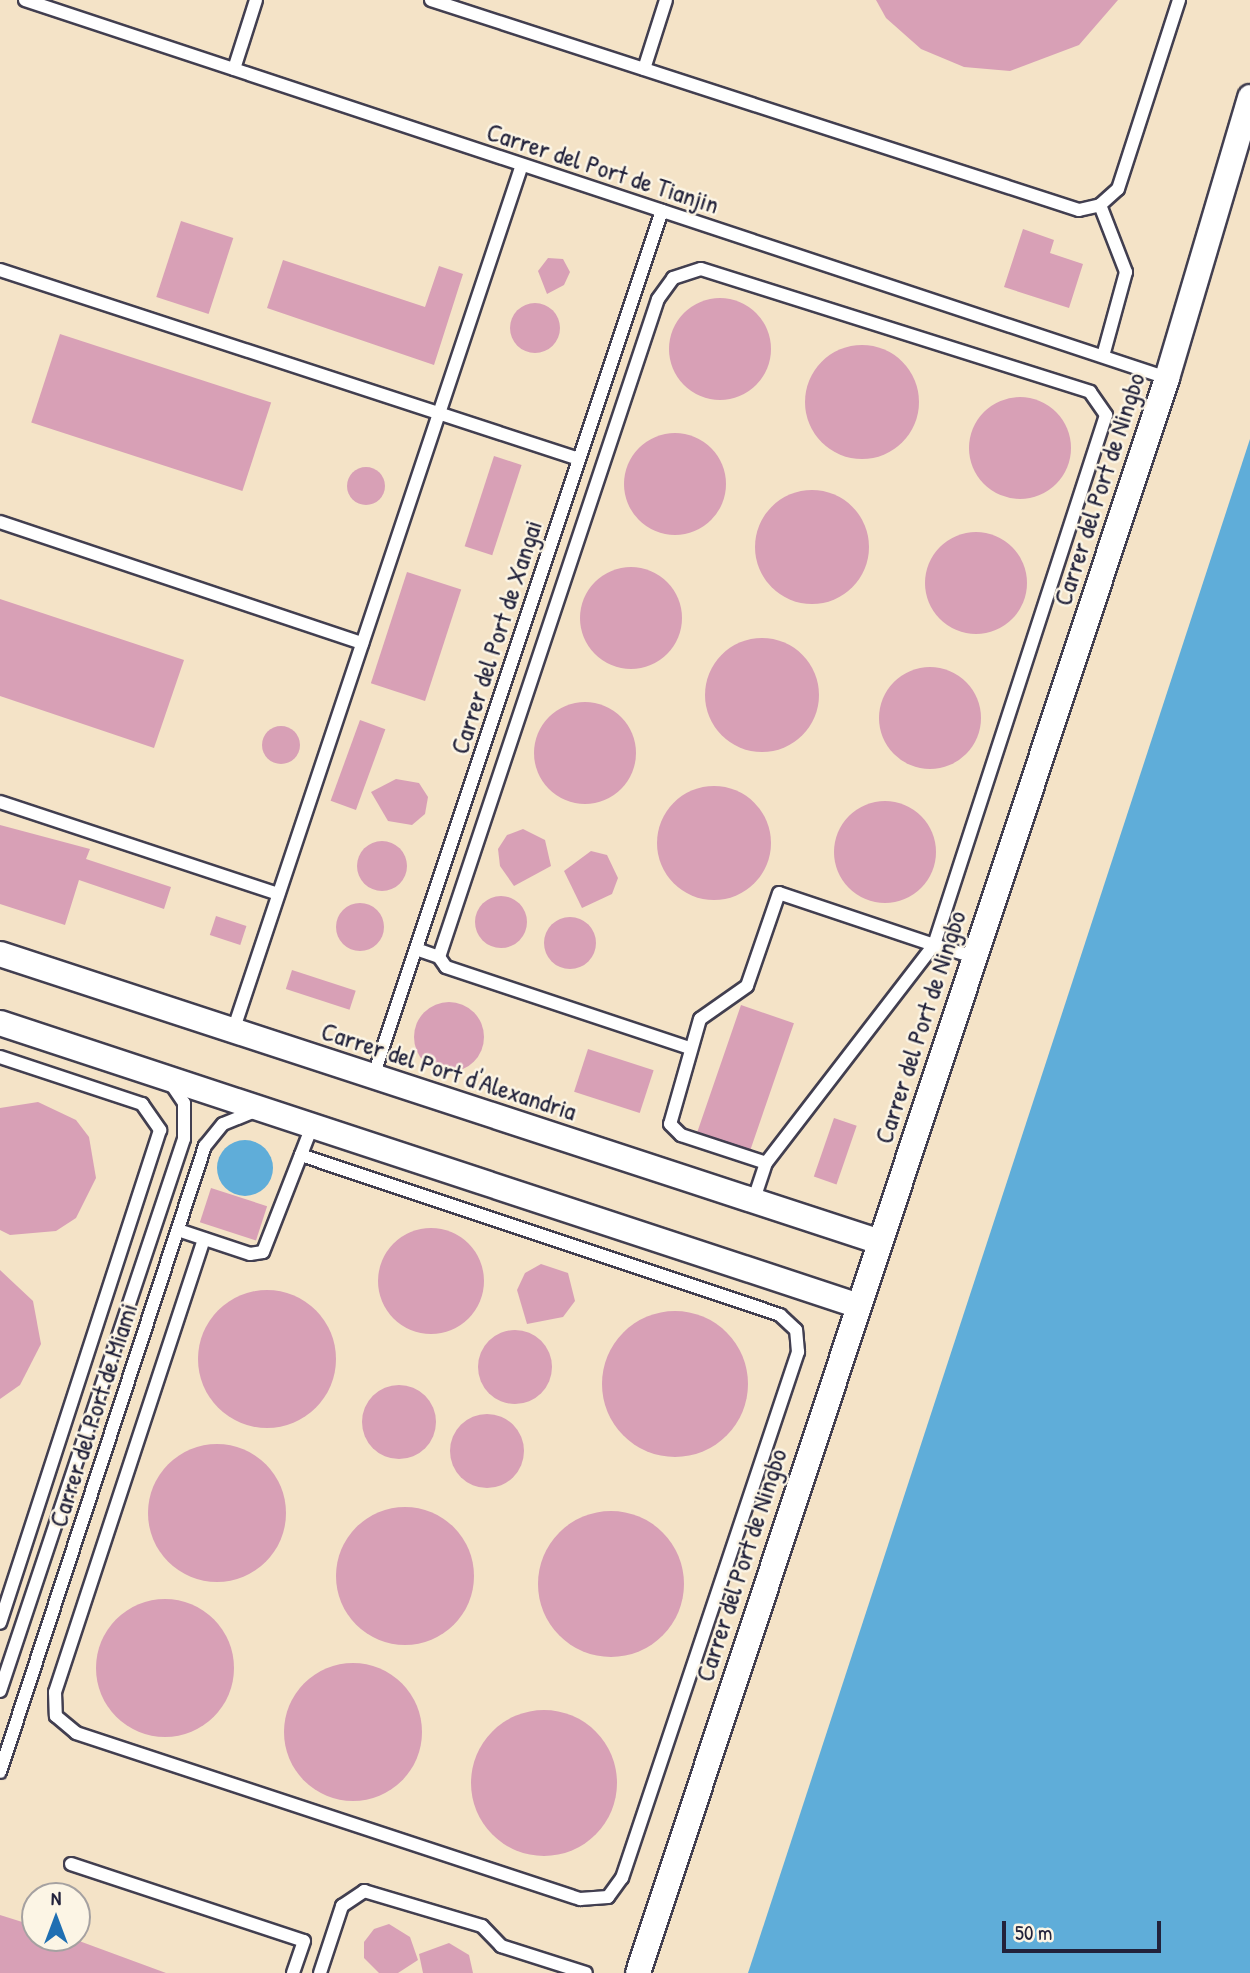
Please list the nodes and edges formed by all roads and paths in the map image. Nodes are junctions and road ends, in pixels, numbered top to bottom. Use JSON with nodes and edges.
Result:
{"nodes":[{"id":1,"x":26,"y":0,"type":"edge"},
{"id":2,"x":256,"y":0,"type":"edge"},
{"id":3,"x":432,"y":0,"type":"edge"},
{"id":4,"x":666,"y":0,"type":"edge"},
{"id":5,"x":1179,"y":0,"type":"edge"},
{"id":6,"x":233,"y":69,"type":"junction"},
{"id":7,"x":643,"y":69,"type":"junction"},
{"id":8,"x":1250,"y":97,"type":"edge"},
{"id":9,"x":522,"y":165,"type":"junction"},
{"id":10,"x":1100,"y":205,"type":"junction"},
{"id":11,"x":662,"y":211,"type":"junction"},
{"id":12,"x":0,"y":270,"type":"edge"},
{"id":13,"x":1103,"y":356,"type":"junction"},
{"id":14,"x":1167,"y":378,"type":"junction"},
{"id":15,"x":439,"y":413,"type":"junction"},
{"id":16,"x":579,"y":459,"type":"junction"},
{"id":17,"x":0,"y":522,"type":"edge"},
{"id":18,"x":362,"y":643,"type":"junction"},
{"id":19,"x":0,"y":802,"type":"edge"},
{"id":20,"x":278,"y":894,"type":"junction"},
{"id":21,"x":934,"y":944,"type":"junction"},
{"id":22,"x":416,"y":949,"type":"junction"},
{"id":23,"x":0,"y":954,"type":"edge"},
{"id":24,"x":439,"y":957,"type":"junction"},
{"id":25,"x":974,"y":957,"type":"junction"},
{"id":26,"x":0,"y":1023,"type":"edge"},
{"id":27,"x":233,"y":1031,"type":"junction"},
{"id":28,"x":690,"y":1048,"type":"junction"},
{"id":29,"x":0,"y":1057,"type":"edge"},
{"id":30,"x":156,"y":1074,"type":"junction"},
{"id":31,"x":373,"y":1077,"type":"junction"},
{"id":32,"x":270,"y":1112,"type":"junction"},
{"id":33,"x":312,"y":1126,"type":"junction"},
{"id":34,"x":302,"y":1155,"type":"junction"},
{"id":35,"x":766,"y":1163,"type":"junction"},
{"id":36,"x":753,"y":1203,"type":"junction"},
{"id":37,"x":178,"y":1230,"type":"junction"},
{"id":38,"x":204,"y":1239,"type":"junction"},
{"id":39,"x":880,"y":1242,"type":"junction"},
{"id":40,"x":859,"y":1307,"type":"junction"},
{"id":41,"x":0,"y":1623,"type":"edge"},
{"id":42,"x":0,"y":1691,"type":"edge"},
{"id":43,"x":0,"y":1772,"type":"edge"},
{"id":44,"x":71,"y":1864,"type":"dead end"},
{"id":45,"x":293,"y":1973,"type":"edge"},
{"id":46,"x":320,"y":1973,"type":"edge"},
{"id":47,"x":586,"y":1973,"type":"edge"},
{"id":48,"x":638,"y":1973,"type":"edge"}],
"edges":[{"from":1,"to":6,"type":"lane","name":"Carrer del Port de Tianjin"},
{"from":2,"to":6,"type":"lane"},
{"from":3,"to":7,"type":"lane"},
{"from":4,"to":7,"type":"lane"},
{"from":5,"to":10,"type":"lane"},
{"from":6,"to":9,"type":"lane","name":"Carrer del Port de Tianjin"},
{"from":7,"to":10,"type":"lane"},
{"from":8,"to":14,"type":"street","name":"Carrer del Port de Ningbo"},
{"from":9,"to":11,"type":"lane","name":"Carrer del Port de Tianjin"},
{"from":9,"to":15,"type":"lane"},
{"from":10,"to":13,"type":"lane"},
{"from":11,"to":13,"type":"lane","name":"Carrer del Port de Tianjin"},
{"from":11,"to":16,"type":"lane","name":"Carrer del Port de Xangai"},
{"from":12,"to":15,"type":"lane"},
{"from":13,"to":14,"type":"lane","name":"Carrer del Port de Tianjin"},
{"from":14,"to":25,"type":"street","name":"Carrer del Port de Ningbo"},
{"from":15,"to":16,"type":"lane"},
{"from":15,"to":18,"type":"lane"},
{"from":16,"to":22,"type":"lane","name":"Carrer del Port de Xangai"},
{"from":17,"to":18,"type":"lane"},
{"from":18,"to":20,"type":"lane"},
{"from":19,"to":20,"type":"lane"},
{"from":20,"to":27,"type":"lane"},
{"from":21,"to":24,"type":"lane"},
{"from":21,"to":25,"type":"lane"},
{"from":21,"to":28,"type":"lane"},
{"from":21,"to":35,"type":"lane"},
{"from":22,"to":24,"type":"lane"},
{"from":22,"to":31,"type":"lane","name":"Carrer del Port de Xangai"},
{"from":23,"to":27,"type":"street","name":"Carrer del Port d'Alexandria"},
{"from":24,"to":28,"type":"lane"},
{"from":25,"to":39,"type":"street","name":"Carrer del Port de Ningbo"},
{"from":26,"to":30,"type":"street"},
{"from":27,"to":31,"type":"street","name":"Carrer del Port d'Alexandria"},
{"from":28,"to":35,"type":"lane"},
{"from":29,"to":41,"type":"lane"},
{"from":30,"to":32,"type":"street"},
{"from":30,"to":42,"type":"lane","name":"Carrer del Port de Miami"},
{"from":31,"to":36,"type":"street","name":"Carrer del Port d'Alexandria"},
{"from":32,"to":33,"type":"street"},
{"from":32,"to":37,"type":"lane","name":"Carrer del Port de Miami"},
{"from":33,"to":34,"type":"lane"},
{"from":33,"to":40,"type":"street"},
{"from":34,"to":38,"type":"lane"},
{"from":34,"to":38,"type":"lane"},
{"from":35,"to":36,"type":"lane"},
{"from":36,"to":39,"type":"street","name":"Carrer del Port d'Alexandria"},
{"from":37,"to":38,"type":"lane"},
{"from":37,"to":43,"type":"lane","name":"Carrer del Port de Miami"},
{"from":39,"to":40,"type":"street","name":"Carrer del Port de Ningbo"},
{"from":40,"to":48,"type":"street","name":"Carrer del Port de Ningbo"},
{"from":44,"to":45,"type":"lane"},
{"from":46,"to":47,"type":"lane"}]}
